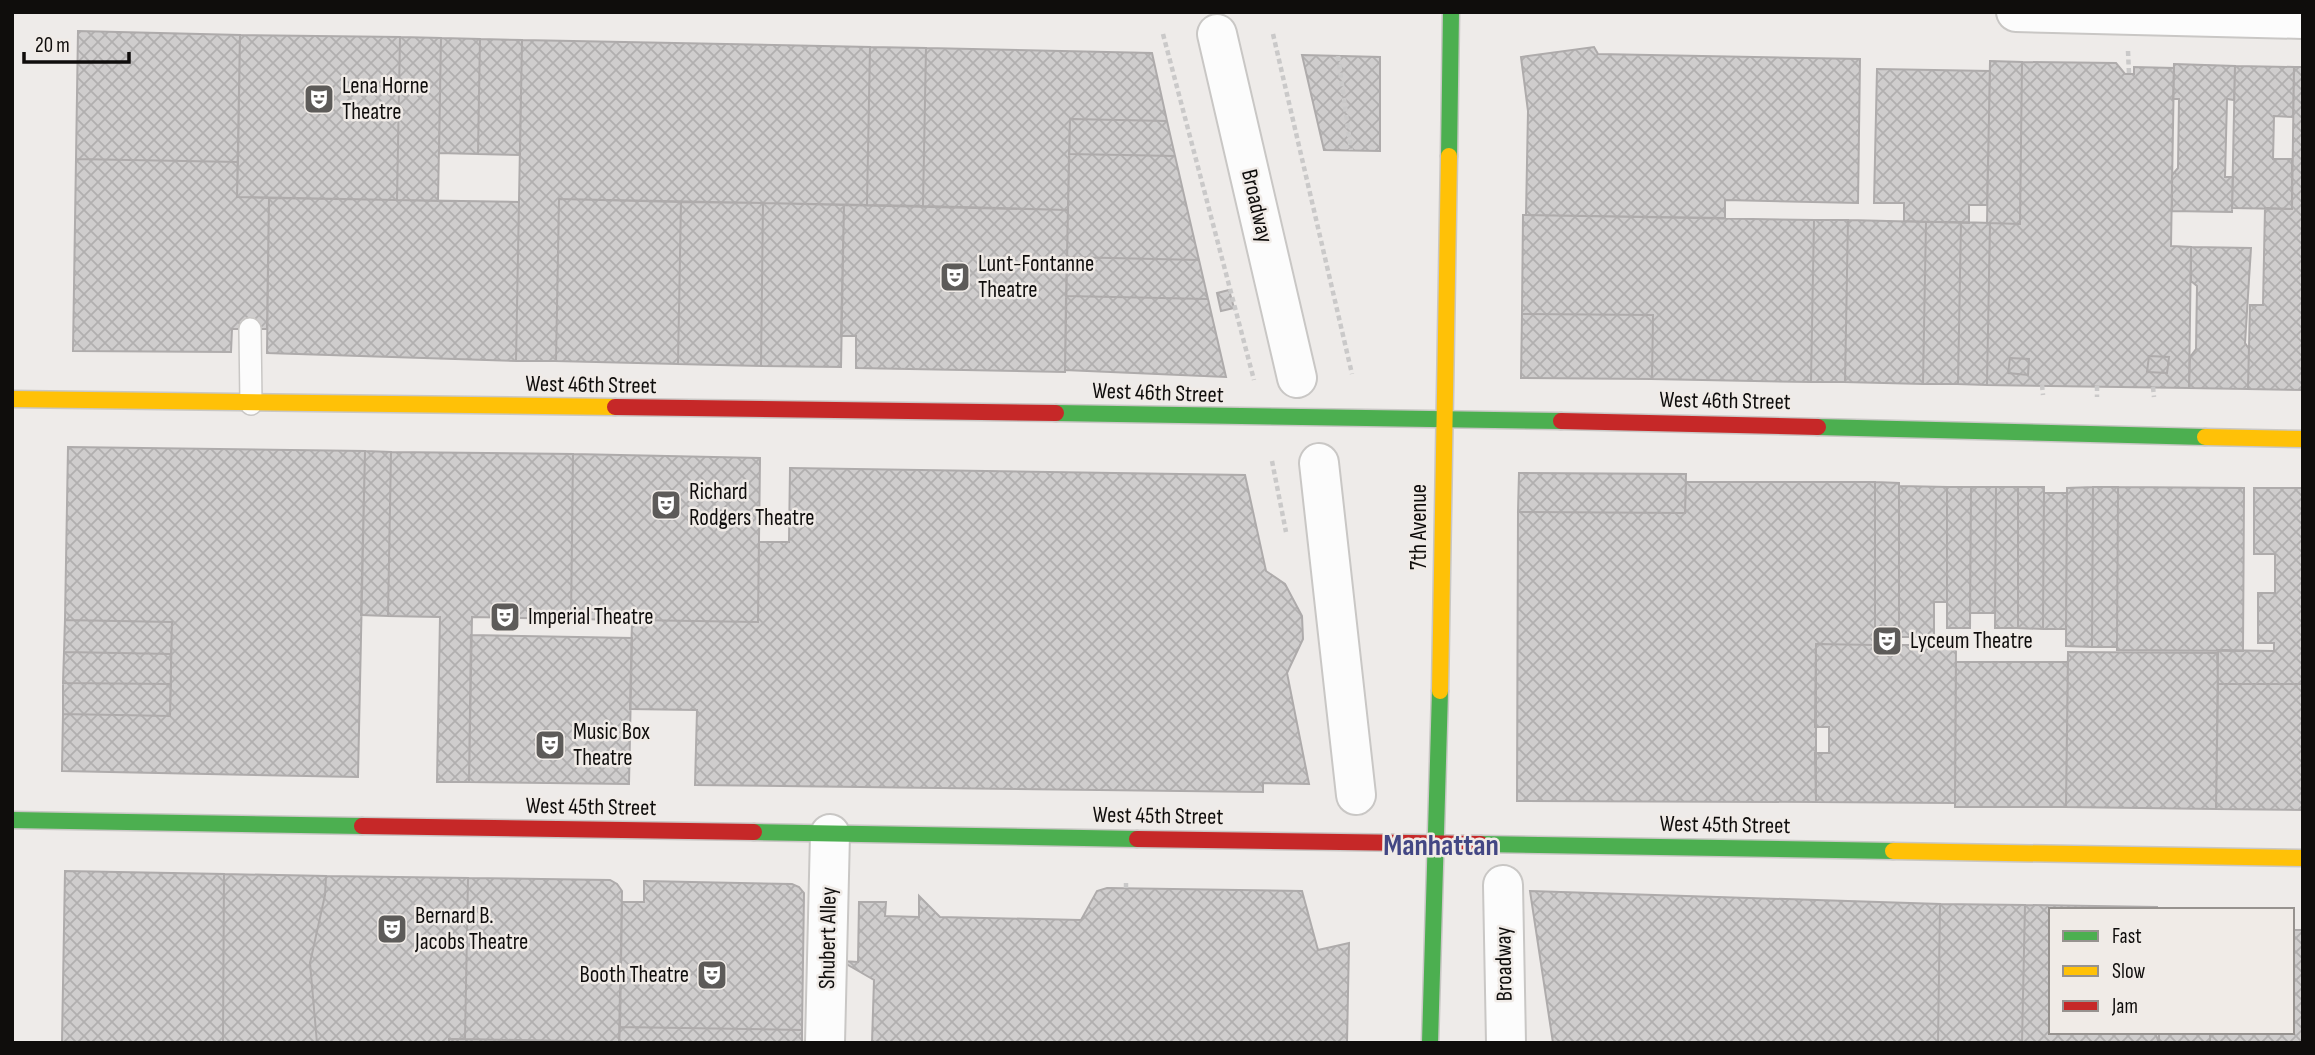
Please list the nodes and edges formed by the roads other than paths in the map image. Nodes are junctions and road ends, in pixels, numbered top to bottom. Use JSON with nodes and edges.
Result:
{"nodes":[{"id":1,"x":1451,"y":12,"type":"edge"},
{"id":2,"x":2016,"y":12,"type":"edge"},
{"id":3,"x":2303,"y":19,"type":"edge"},
{"id":4,"x":1217,"y":34,"type":"dead end"},
{"id":5,"x":250,"y":329,"type":"dead end"},
{"id":6,"x":1297,"y":378,"type":"dead end"},
{"id":7,"x":12,"y":399,"type":"edge"},
{"id":8,"x":251,"y":404,"type":"junction"},
{"id":9,"x":1443,"y":419,"type":"junction"},
{"id":10,"x":2303,"y":439,"type":"edge"},
{"id":11,"x":1319,"y":463,"type":"dead end"},
{"id":12,"x":1356,"y":796,"type":"dead end"},
{"id":13,"x":12,"y":820,"type":"edge"},
{"id":14,"x":830,"y":834,"type":"junction"},
{"id":15,"x":1438,"y":843,"type":"junction"},
{"id":16,"x":2303,"y":858,"type":"edge"},
{"id":17,"x":1503,"y":885,"type":"dead end"},
{"id":18,"x":825,"y":1043,"type":"edge"},
{"id":19,"x":1430,"y":1043,"type":"edge"},
{"id":20,"x":1506,"y":1043,"type":"edge"}],
"edges":[{"from":1,"to":9,"type":"main road","name":"7th Avenue"},
{"from":2,"to":3,"type":"street"},
{"from":4,"to":6,"type":"street","name":"Broadway"},
{"from":5,"to":8,"type":"lane"},
{"from":7,"to":8,"type":"main road","name":"West 46th Street"},
{"from":8,"to":9,"type":"main road","name":"West 46th Street"},
{"from":9,"to":10,"type":"main road","name":"West 46th Street"},
{"from":9,"to":15,"type":"main road","name":"7th Avenue"},
{"from":11,"to":12,"type":"street"},
{"from":13,"to":14,"type":"main road","name":"West 45th Street"},
{"from":14,"to":15,"type":"main road","name":"West 45th Street"},
{"from":14,"to":18,"type":"street","name":"Shubert Alley"},
{"from":15,"to":16,"type":"main road","name":"West 45th Street"},
{"from":15,"to":19,"type":"main road","name":"7th Avenue"},
{"from":17,"to":20,"type":"street","name":"Broadway"}]}
